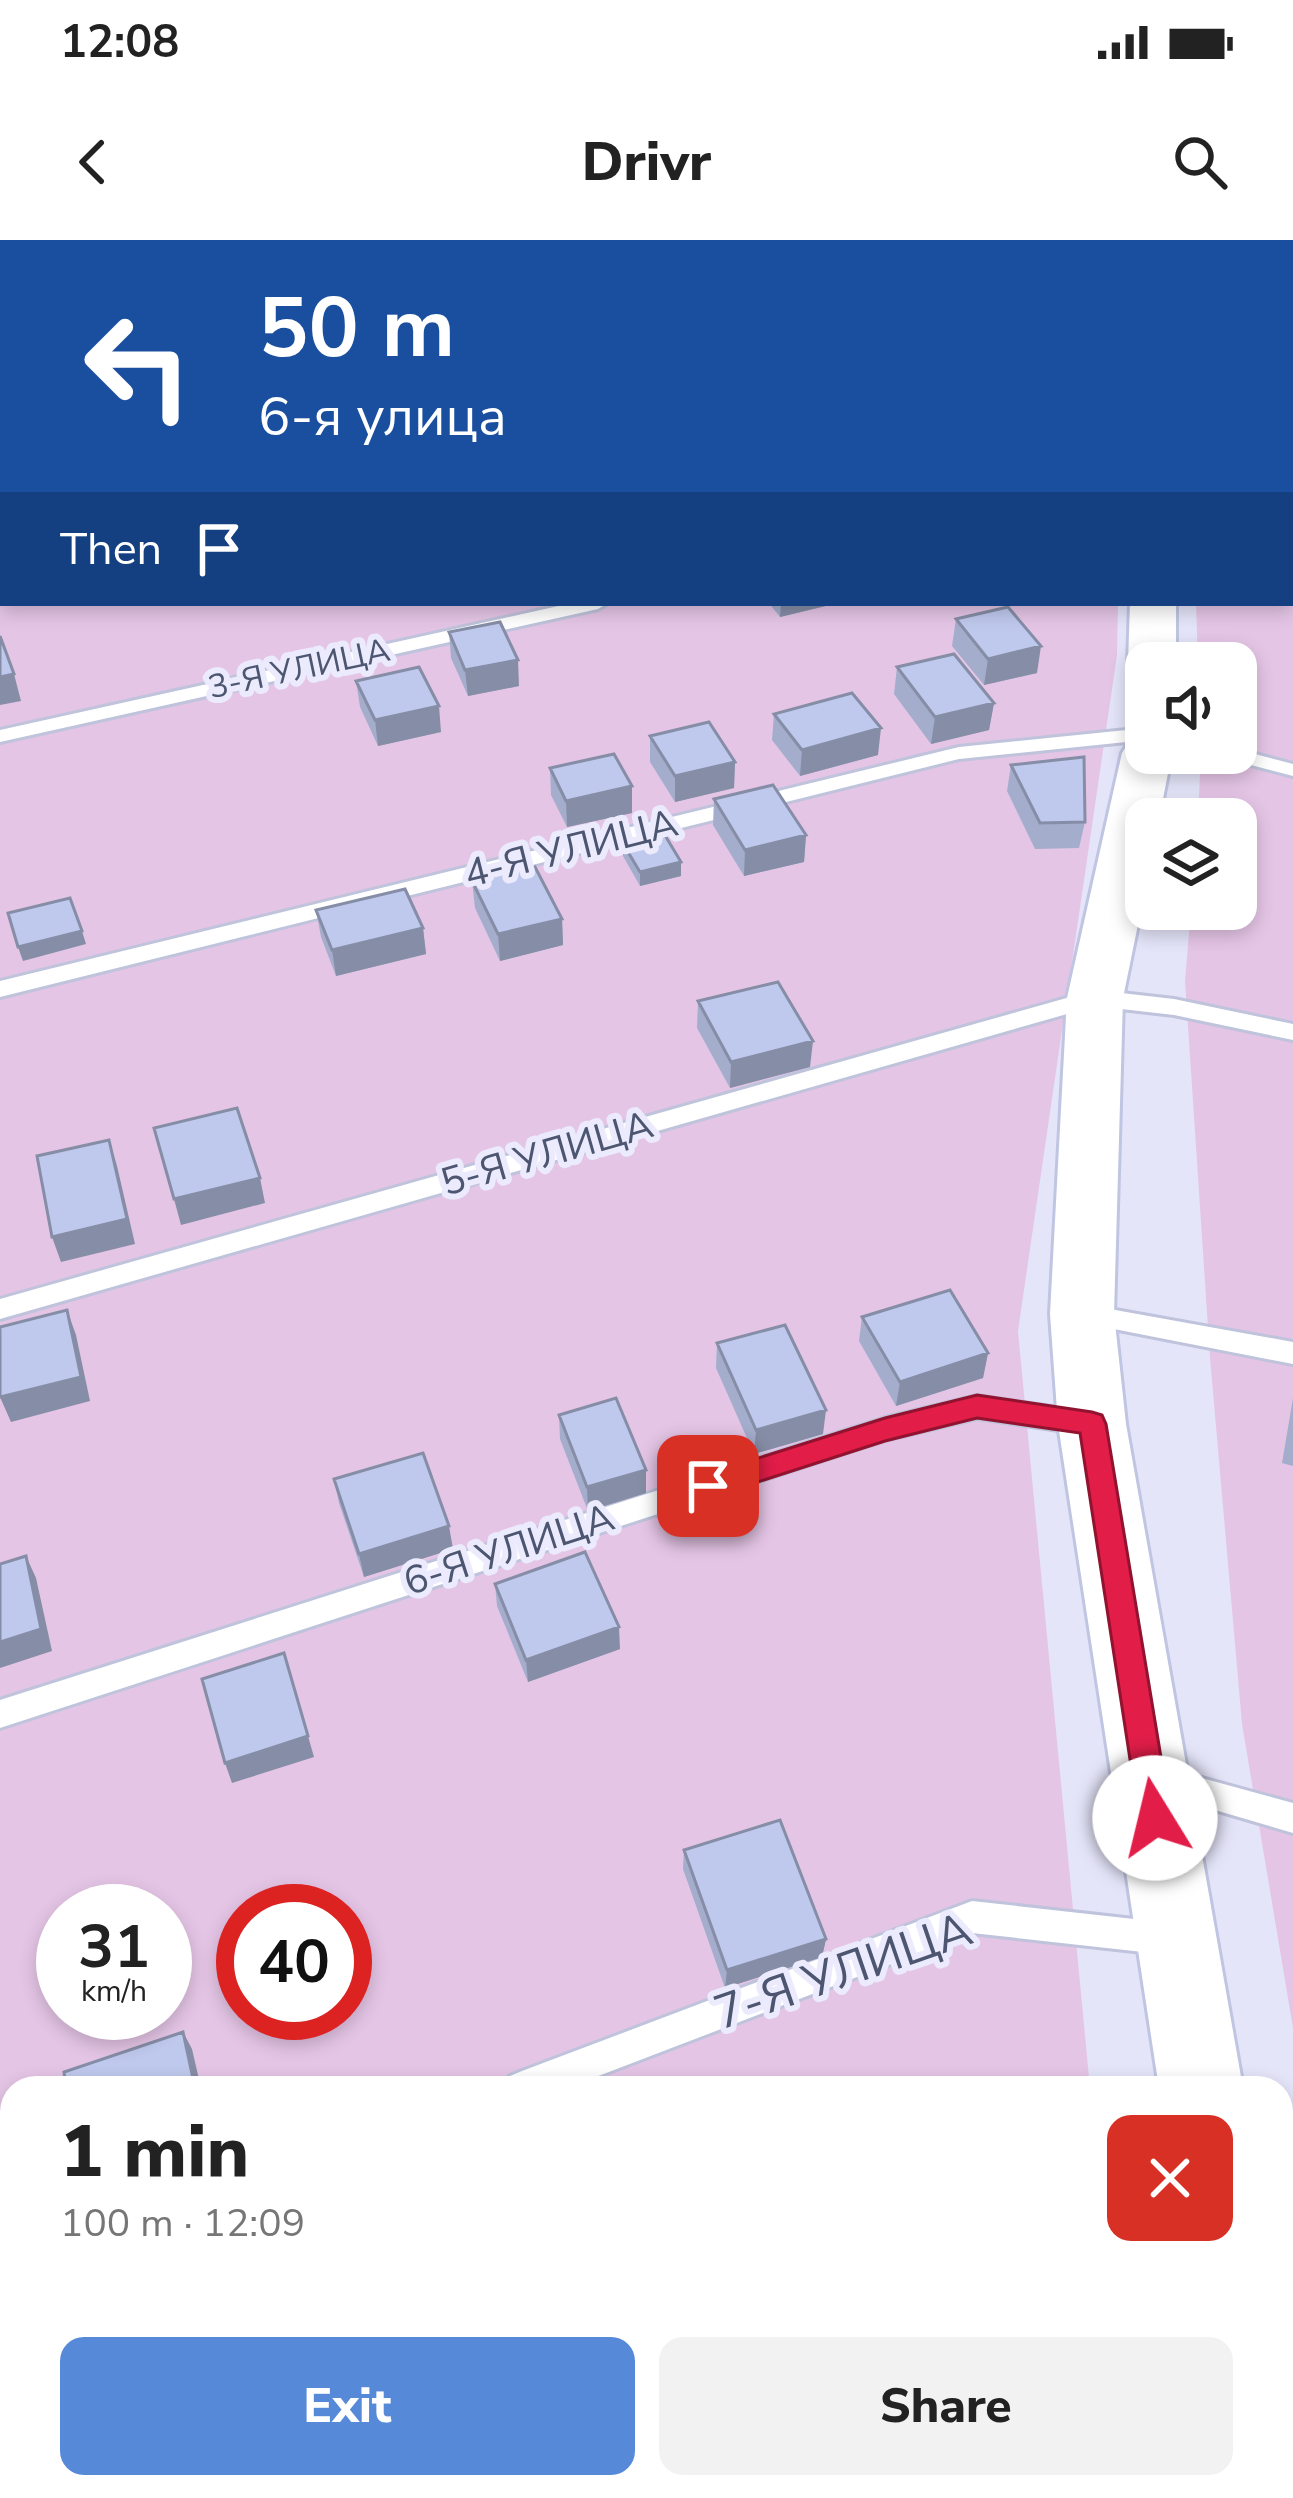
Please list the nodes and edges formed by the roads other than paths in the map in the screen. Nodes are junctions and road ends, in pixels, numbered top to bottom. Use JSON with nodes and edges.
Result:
{"nodes":[{"id":1,"x":585,"y":606,"type":"edge"},
{"id":2,"x":1154,"y":606,"type":"edge"},
{"id":3,"x":1153,"y":642,"type":"edge"},
{"id":4,"x":0,"y":736,"type":"edge"},
{"id":5,"x":1125,"y":736,"type":"edge"},
{"id":6,"x":1257,"y":761,"type":"edge"},
{"id":7,"x":1293,"y":770,"type":"edge"},
{"id":8,"x":1143,"y":774,"type":"edge"},
{"id":9,"x":0,"y":989,"type":"edge"},
{"id":10,"x":1095,"y":998,"type":"junction"},
{"id":11,"x":1293,"y":1032,"type":"edge"},
{"id":12,"x":0,"y":1309,"type":"edge"},
{"id":13,"x":1082,"y":1314,"type":"junction"},
{"id":14,"x":1293,"y":1353,"type":"edge"},
{"id":15,"x":1092,"y":1424,"type":"junction"},
{"id":16,"x":0,"y":1714,"type":"edge"},
{"id":17,"x":1148,"y":1777,"type":"junction"},
{"id":18,"x":1293,"y":1818,"type":"edge"},
{"id":19,"x":1174,"y":1940,"type":"junction"},
{"id":20,"x":554,"y":2076,"type":"edge"},
{"id":21,"x":1199,"y":2076,"type":"edge"}],
"edges":[{"from":1,"to":4,"type":"lane","name":"3-Я УЛИЦА"},
{"from":2,"to":3,"type":"street"},
{"from":5,"to":9,"type":"lane","name":"4-Я УЛИЦА"},
{"from":6,"to":7,"type":"lane"},
{"from":8,"to":10,"type":"street"},
{"from":10,"to":11,"type":"lane"},
{"from":10,"to":12,"type":"lane","name":"5-Я УЛИЦА"},
{"from":10,"to":13,"type":"street"},
{"from":13,"to":14,"type":"lane"},
{"from":13,"to":15,"type":"street"},
{"from":15,"to":16,"type":"lane","name":"6-Я УЛИЦА"},
{"from":15,"to":17,"type":"street"},
{"from":17,"to":18,"type":"lane"},
{"from":17,"to":19,"type":"street"},
{"from":19,"to":20,"type":"lane","name":"7-Я УЛИЦА"},
{"from":19,"to":21,"type":"street"}]}
